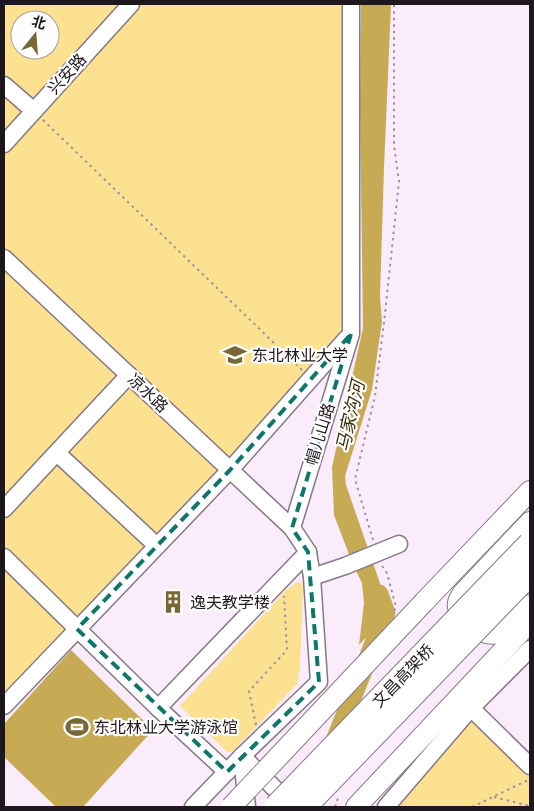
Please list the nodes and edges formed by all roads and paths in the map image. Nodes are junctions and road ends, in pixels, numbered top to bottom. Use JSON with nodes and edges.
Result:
{"nodes":[{"id":1,"x":131,"y":4,"type":"edge"},
{"id":2,"x":351,"y":4,"type":"edge"},
{"id":3,"x":394,"y":4,"type":"edge"},
{"id":4,"x":4,"y":85,"type":"edge"},
{"id":5,"x":34,"y":111,"type":"junction"},
{"id":6,"x":4,"y":144,"type":"edge"},
{"id":7,"x":4,"y":258,"type":"edge"},
{"id":8,"x":351,"y":334,"type":"junction"},
{"id":9,"x":129,"y":375,"type":"junction"},
{"id":10,"x":311,"y":379,"type":"junction"},
{"id":11,"x":57,"y":453,"type":"junction"},
{"id":12,"x":230,"y":470,"type":"junction"},
{"id":13,"x":530,"y":491,"type":"edge"},
{"id":14,"x":4,"y":509,"type":"edge"},
{"id":15,"x":530,"y":522,"type":"edge"},
{"id":16,"x":292,"y":528,"type":"junction"},
{"id":17,"x":373,"y":540,"type":"dead end"},
{"id":18,"x":399,"y":544,"type":"dead end"},
{"id":19,"x":530,"y":544,"type":"edge"},
{"id":20,"x":157,"y":546,"type":"junction"},
{"id":21,"x":308,"y":552,"type":"junction"},
{"id":22,"x":4,"y":558,"type":"edge"},
{"id":23,"x":380,"y":562,"type":"dead end"},
{"id":24,"x":530,"y":573,"type":"edge"},
{"id":25,"x":312,"y":577,"type":"junction"},
{"id":26,"x":283,"y":578,"type":"junction"},
{"id":27,"x":530,"y":605,"type":"edge"},
{"id":28,"x":393,"y":616,"type":"dead end"},
{"id":29,"x":530,"y":622,"type":"edge"},
{"id":30,"x":77,"y":629,"type":"junction"},
{"id":31,"x":530,"y":649,"type":"edge"},
{"id":32,"x":4,"y":705,"type":"edge"},
{"id":33,"x":158,"y":708,"type":"junction"},
{"id":34,"x":471,"y":708,"type":"junction"},
{"id":35,"x":264,"y":735,"type":"junction"},
{"id":36,"x":242,"y":756,"type":"junction"},
{"id":37,"x":530,"y":766,"type":"edge"},
{"id":38,"x":227,"y":772,"type":"junction"},
{"id":39,"x":530,"y":779,"type":"edge"},
{"id":40,"x":494,"y":797,"type":"junction"},
{"id":41,"x":338,"y":798,"type":"dead end"},
{"id":42,"x":530,"y":806,"type":"edge"},
{"id":43,"x":193,"y":807,"type":"edge"},
{"id":44,"x":231,"y":807,"type":"edge"},
{"id":45,"x":247,"y":807,"type":"edge"},
{"id":46,"x":276,"y":807,"type":"edge"},
{"id":47,"x":293,"y":807,"type":"edge"},
{"id":48,"x":304,"y":807,"type":"edge"},
{"id":49,"x":335,"y":807,"type":"edge"},
{"id":50,"x":356,"y":807,"type":"edge"},
{"id":51,"x":386,"y":807,"type":"edge"},
{"id":52,"x":472,"y":807,"type":"edge"}],
"edges":[{"from":1,"to":5,"type":"street","name":"兴安路"},
{"from":2,"to":8,"type":"street","name":"帽儿山路"},
{"from":3,"to":17,"type":"path"},
{"from":4,"to":5,"type":"street"},
{"from":5,"to":6,"type":"street","name":"兴安路"},
{"from":5,"to":10,"type":"path"},
{"from":7,"to":9,"type":"street","name":"凉水路"},
{"from":8,"to":10,"type":"street"},
{"from":8,"to":16,"type":"street","name":"帽儿山路"},
{"from":9,"to":11,"type":"street"},
{"from":9,"to":12,"type":"street","name":"凉水路"},
{"from":10,"to":12,"type":"street"},
{"from":11,"to":14,"type":"street"},
{"from":11,"to":20,"type":"street"},
{"from":12,"to":16,"type":"street","name":"凉水路"},
{"from":12,"to":20,"type":"street"},
{"from":13,"to":44,"type":"main road","bridge":true},
{"from":15,"to":27,"type":"main road"},
{"from":16,"to":21,"type":"street"},
{"from":18,"to":25,"type":"street"},
{"from":19,"to":46,"type":"highway","name":"文昌高架桥","bridge":true},
{"from":20,"to":30,"type":"street"},
{"from":21,"to":25,"type":"street"},
{"from":21,"to":26,"type":"street"},
{"from":22,"to":30,"type":"street"},
{"from":23,"to":28,"type":"path"},
{"from":24,"to":48,"type":"highway","name":"文昌高架桥","bridge":true},
{"from":25,"to":35,"type":"street"},
{"from":26,"to":33,"type":"street"},
{"from":26,"to":35,"type":"path"},
{"from":29,"to":50,"type":"main road"},
{"from":30,"to":32,"type":"street"},
{"from":30,"to":33,"type":"street"},
{"from":31,"to":34,"type":"street"},
{"from":33,"to":38,"type":"street"},
{"from":34,"to":37,"type":"street"},
{"from":34,"to":51,"type":"street"},
{"from":35,"to":36,"type":"street"},
{"from":36,"to":38,"type":"street"},
{"from":36,"to":45,"type":"street"},
{"from":36,"to":47,"type":"street","bridge":true},
{"from":38,"to":43,"type":"street"},
{"from":39,"to":40,"type":"path"},
{"from":40,"to":42,"type":"path"},
{"from":40,"to":52,"type":"path"},
{"from":41,"to":49,"type":"path"}]}
